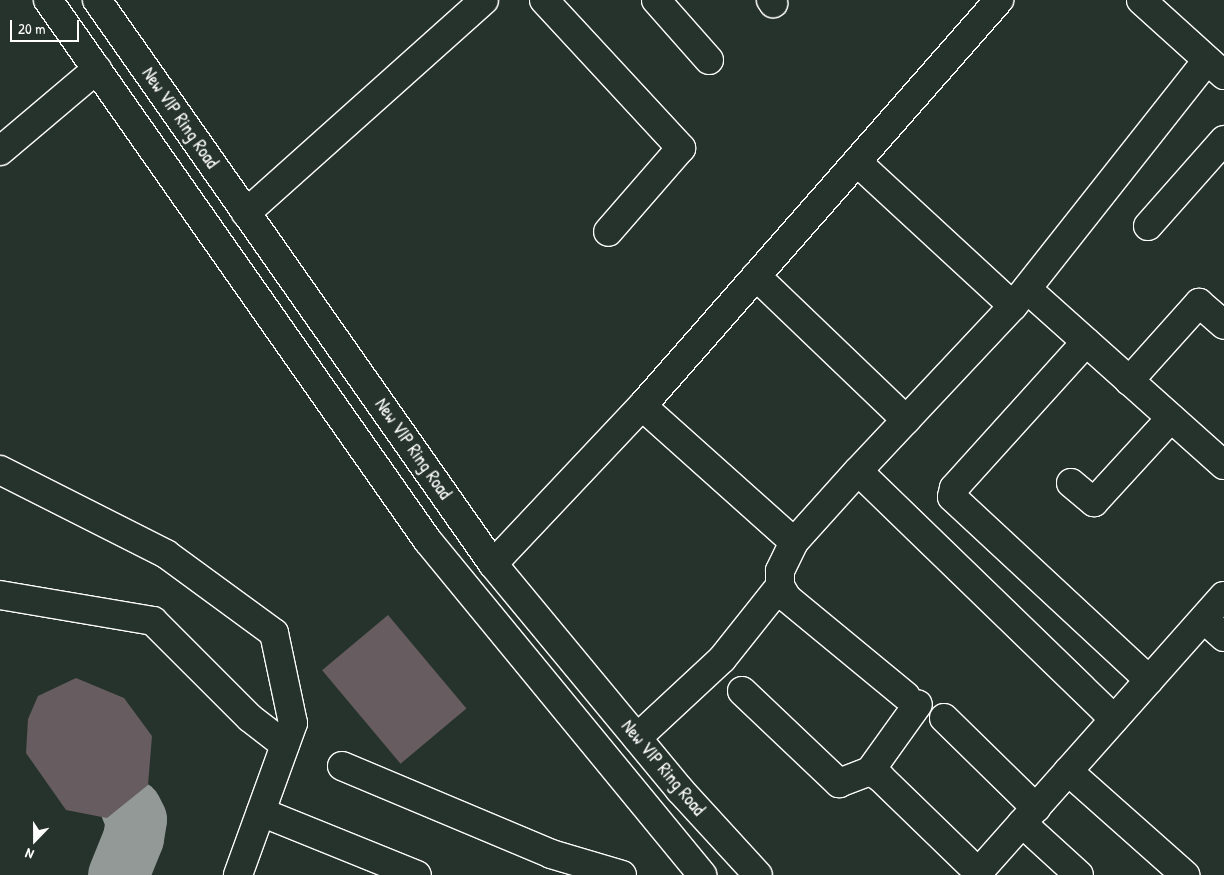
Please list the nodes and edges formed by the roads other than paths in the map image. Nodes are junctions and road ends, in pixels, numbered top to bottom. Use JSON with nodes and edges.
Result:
{"nodes":[{"id":1,"x":48,"y":0,"type":"edge"},
{"id":2,"x":97,"y":0,"type":"edge"},
{"id":3,"x":484,"y":0,"type":"edge"},
{"id":4,"x":544,"y":0,"type":"edge"},
{"id":5,"x":656,"y":0,"type":"edge"},
{"id":6,"x":999,"y":0,"type":"edge"},
{"id":7,"x":1141,"y":0,"type":"edge"},
{"id":8,"x":709,"y":60,"type":"dead end"},
{"id":9,"x":1216,"y":68,"type":"edge"},
{"id":10,"x":97,"y":70,"type":"junction"},
{"id":11,"x":1224,"y":140,"type":"edge"},
{"id":12,"x":0,"y":151,"type":"edge"},
{"id":13,"x":856,"y":162,"type":"junction"},
{"id":14,"x":246,"y":213,"type":"junction"},
{"id":15,"x":1148,"y":226,"type":"dead end"},
{"id":16,"x":608,"y":232,"type":"dead end"},
{"id":17,"x":266,"y":242,"type":"junction"},
{"id":18,"x":235,"y":266,"type":"junction"},
{"id":19,"x":756,"y":276,"type":"junction"},
{"id":20,"x":1020,"y":297,"type":"junction"},
{"id":21,"x":1224,"y":326,"type":"edge"},
{"id":22,"x":1086,"y":342,"type":"junction"},
{"id":23,"x":1129,"y":381,"type":"junction"},
{"id":24,"x":642,"y":406,"type":"junction"},
{"id":25,"x":1171,"y":418,"type":"junction"},
{"id":26,"x":906,"y":420,"type":"junction"},
{"id":27,"x":1224,"y":465,"type":"edge"},
{"id":28,"x":0,"y":470,"type":"edge"},
{"id":29,"x":858,"y":471,"type":"junction"},
{"id":30,"x":1071,"y":483,"type":"dead end"},
{"id":31,"x":794,"y":542,"type":"junction"},
{"id":32,"x":493,"y":564,"type":"junction"},
{"id":33,"x":780,"y":586,"type":"junction"},
{"id":34,"x":0,"y":595,"type":"edge"},
{"id":35,"x":1224,"y":596,"type":"edge"},
{"id":36,"x":1204,"y":618,"type":"junction"},
{"id":37,"x":1224,"y":637,"type":"edge"},
{"id":38,"x":1149,"y":680,"type":"junction"},
{"id":39,"x":742,"y":691,"type":"dead end"},
{"id":40,"x":944,"y":718,"type":"dead end"},
{"id":41,"x":1114,"y":719,"type":"junction"},
{"id":42,"x":637,"y":738,"type":"junction"},
{"id":43,"x":285,"y":745,"type":"junction"},
{"id":44,"x":342,"y":766,"type":"dead end"},
{"id":45,"x":870,"y":771,"type":"junction"},
{"id":46,"x":1068,"y":771,"type":"junction"},
{"id":47,"x":261,"y":812,"type":"junction"},
{"id":48,"x":1029,"y":815,"type":"junction"},
{"id":49,"x":978,"y":874,"type":"edge"},
{"id":50,"x":238,"y":875,"type":"edge"},
{"id":51,"x":417,"y":875,"type":"edge"},
{"id":52,"x":622,"y":875,"type":"edge"},
{"id":53,"x":702,"y":875,"type":"edge"},
{"id":54,"x":758,"y":875,"type":"edge"},
{"id":55,"x":1079,"y":875,"type":"edge"},
{"id":56,"x":1185,"y":875,"type":"edge"}],
"edges":[{"from":1,"to":10,"type":"street","name":"New VIP Ring Road"},
{"from":2,"to":14,"type":"street","name":"New VIP Ring Road"},
{"from":3,"to":14,"type":"street"},
{"from":4,"to":16,"type":"street"},
{"from":5,"to":8,"type":"street"},
{"from":6,"to":13,"type":"street"},
{"from":7,"to":9,"type":"street"},
{"from":9,"to":20,"type":"street"},
{"from":10,"to":12,"type":"street"},
{"from":10,"to":18,"type":"street","name":"New VIP Ring Road"},
{"from":11,"to":15,"type":"street"},
{"from":13,"to":19,"type":"street"},
{"from":13,"to":20,"type":"street"},
{"from":14,"to":17,"type":"street","name":"New VIP Ring Road"},
{"from":17,"to":18,"type":"street"},
{"from":17,"to":32,"type":"street","name":"New VIP Ring Road"},
{"from":18,"to":53,"type":"street","name":"New VIP Ring Road"},
{"from":19,"to":24,"type":"street"},
{"from":19,"to":26,"type":"street"},
{"from":20,"to":22,"type":"street"},
{"from":20,"to":26,"type":"street"},
{"from":21,"to":23,"type":"street"},
{"from":22,"to":23,"type":"street"},
{"from":22,"to":38,"type":"street"},
{"from":23,"to":25,"type":"street"},
{"from":24,"to":31,"type":"street"},
{"from":24,"to":32,"type":"street"},
{"from":25,"to":27,"type":"street"},
{"from":25,"to":30,"type":"street"},
{"from":26,"to":29,"type":"street"},
{"from":28,"to":43,"type":"street"},
{"from":29,"to":31,"type":"street"},
{"from":29,"to":41,"type":"street"},
{"from":31,"to":33,"type":"street"},
{"from":32,"to":42,"type":"street","name":"New VIP Ring Road"},
{"from":33,"to":42,"type":"street"},
{"from":33,"to":45,"type":"street"},
{"from":34,"to":43,"type":"street"},
{"from":35,"to":36,"type":"street"},
{"from":36,"to":37,"type":"street"},
{"from":36,"to":38,"type":"street"},
{"from":38,"to":41,"type":"street"},
{"from":39,"to":45,"type":"street"},
{"from":40,"to":48,"type":"street"},
{"from":41,"to":46,"type":"street"},
{"from":42,"to":54,"type":"street","name":"New VIP Ring Road"},
{"from":43,"to":47,"type":"street"},
{"from":44,"to":52,"type":"street"},
{"from":45,"to":49,"type":"street"},
{"from":46,"to":48,"type":"street"},
{"from":46,"to":56,"type":"street"},
{"from":47,"to":50,"type":"street"},
{"from":47,"to":51,"type":"street"},
{"from":48,"to":49,"type":"street"},
{"from":48,"to":55,"type":"street"}]}
